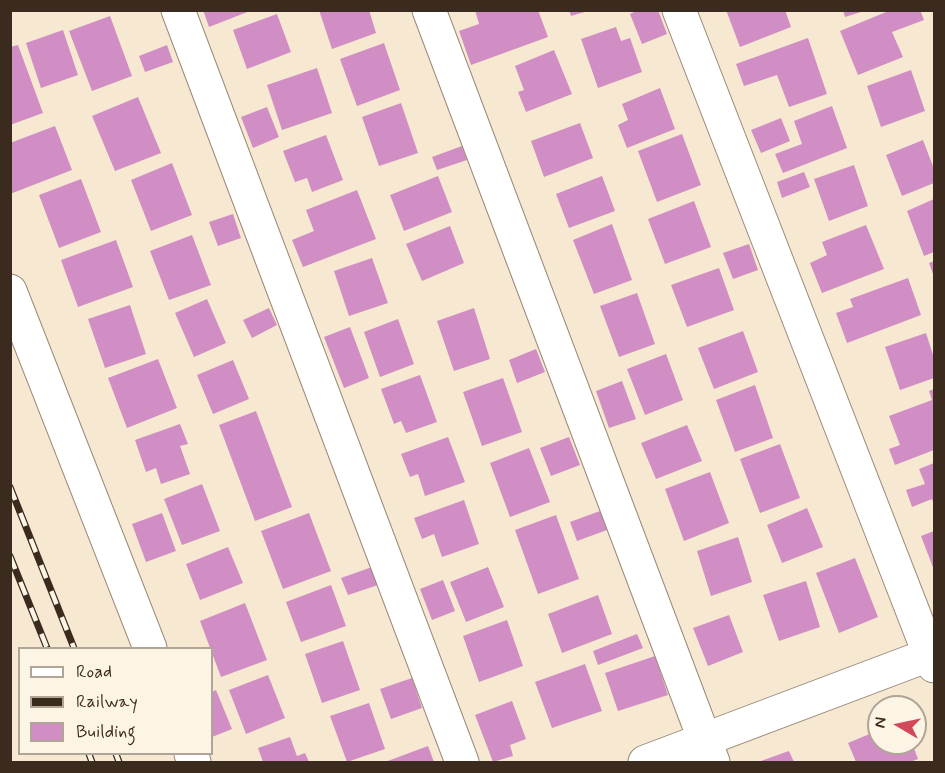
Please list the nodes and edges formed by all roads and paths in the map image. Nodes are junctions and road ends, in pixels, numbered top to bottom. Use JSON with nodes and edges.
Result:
{"nodes":[{"id":1,"x":178,"y":10,"type":"edge"},
{"id":2,"x":429,"y":10,"type":"edge"},
{"id":3,"x":680,"y":10,"type":"edge"},
{"id":4,"x":10,"y":291,"type":"edge"},
{"id":5,"x":150,"y":647,"type":"edge"},
{"id":6,"x":933,"y":658,"type":"edge"},
{"id":7,"x":709,"y":751,"type":"edge"},
{"id":8,"x":462,"y":762,"type":"edge"},
{"id":9,"x":645,"y":762,"type":"edge"}],
"edges":[{"from":1,"to":8,"type":"street"},
{"from":2,"to":7,"type":"street"},
{"from":3,"to":6,"type":"street"},
{"from":4,"to":5,"type":"street"},
{"from":6,"to":7,"type":"street"},
{"from":7,"to":9,"type":"street"}]}
